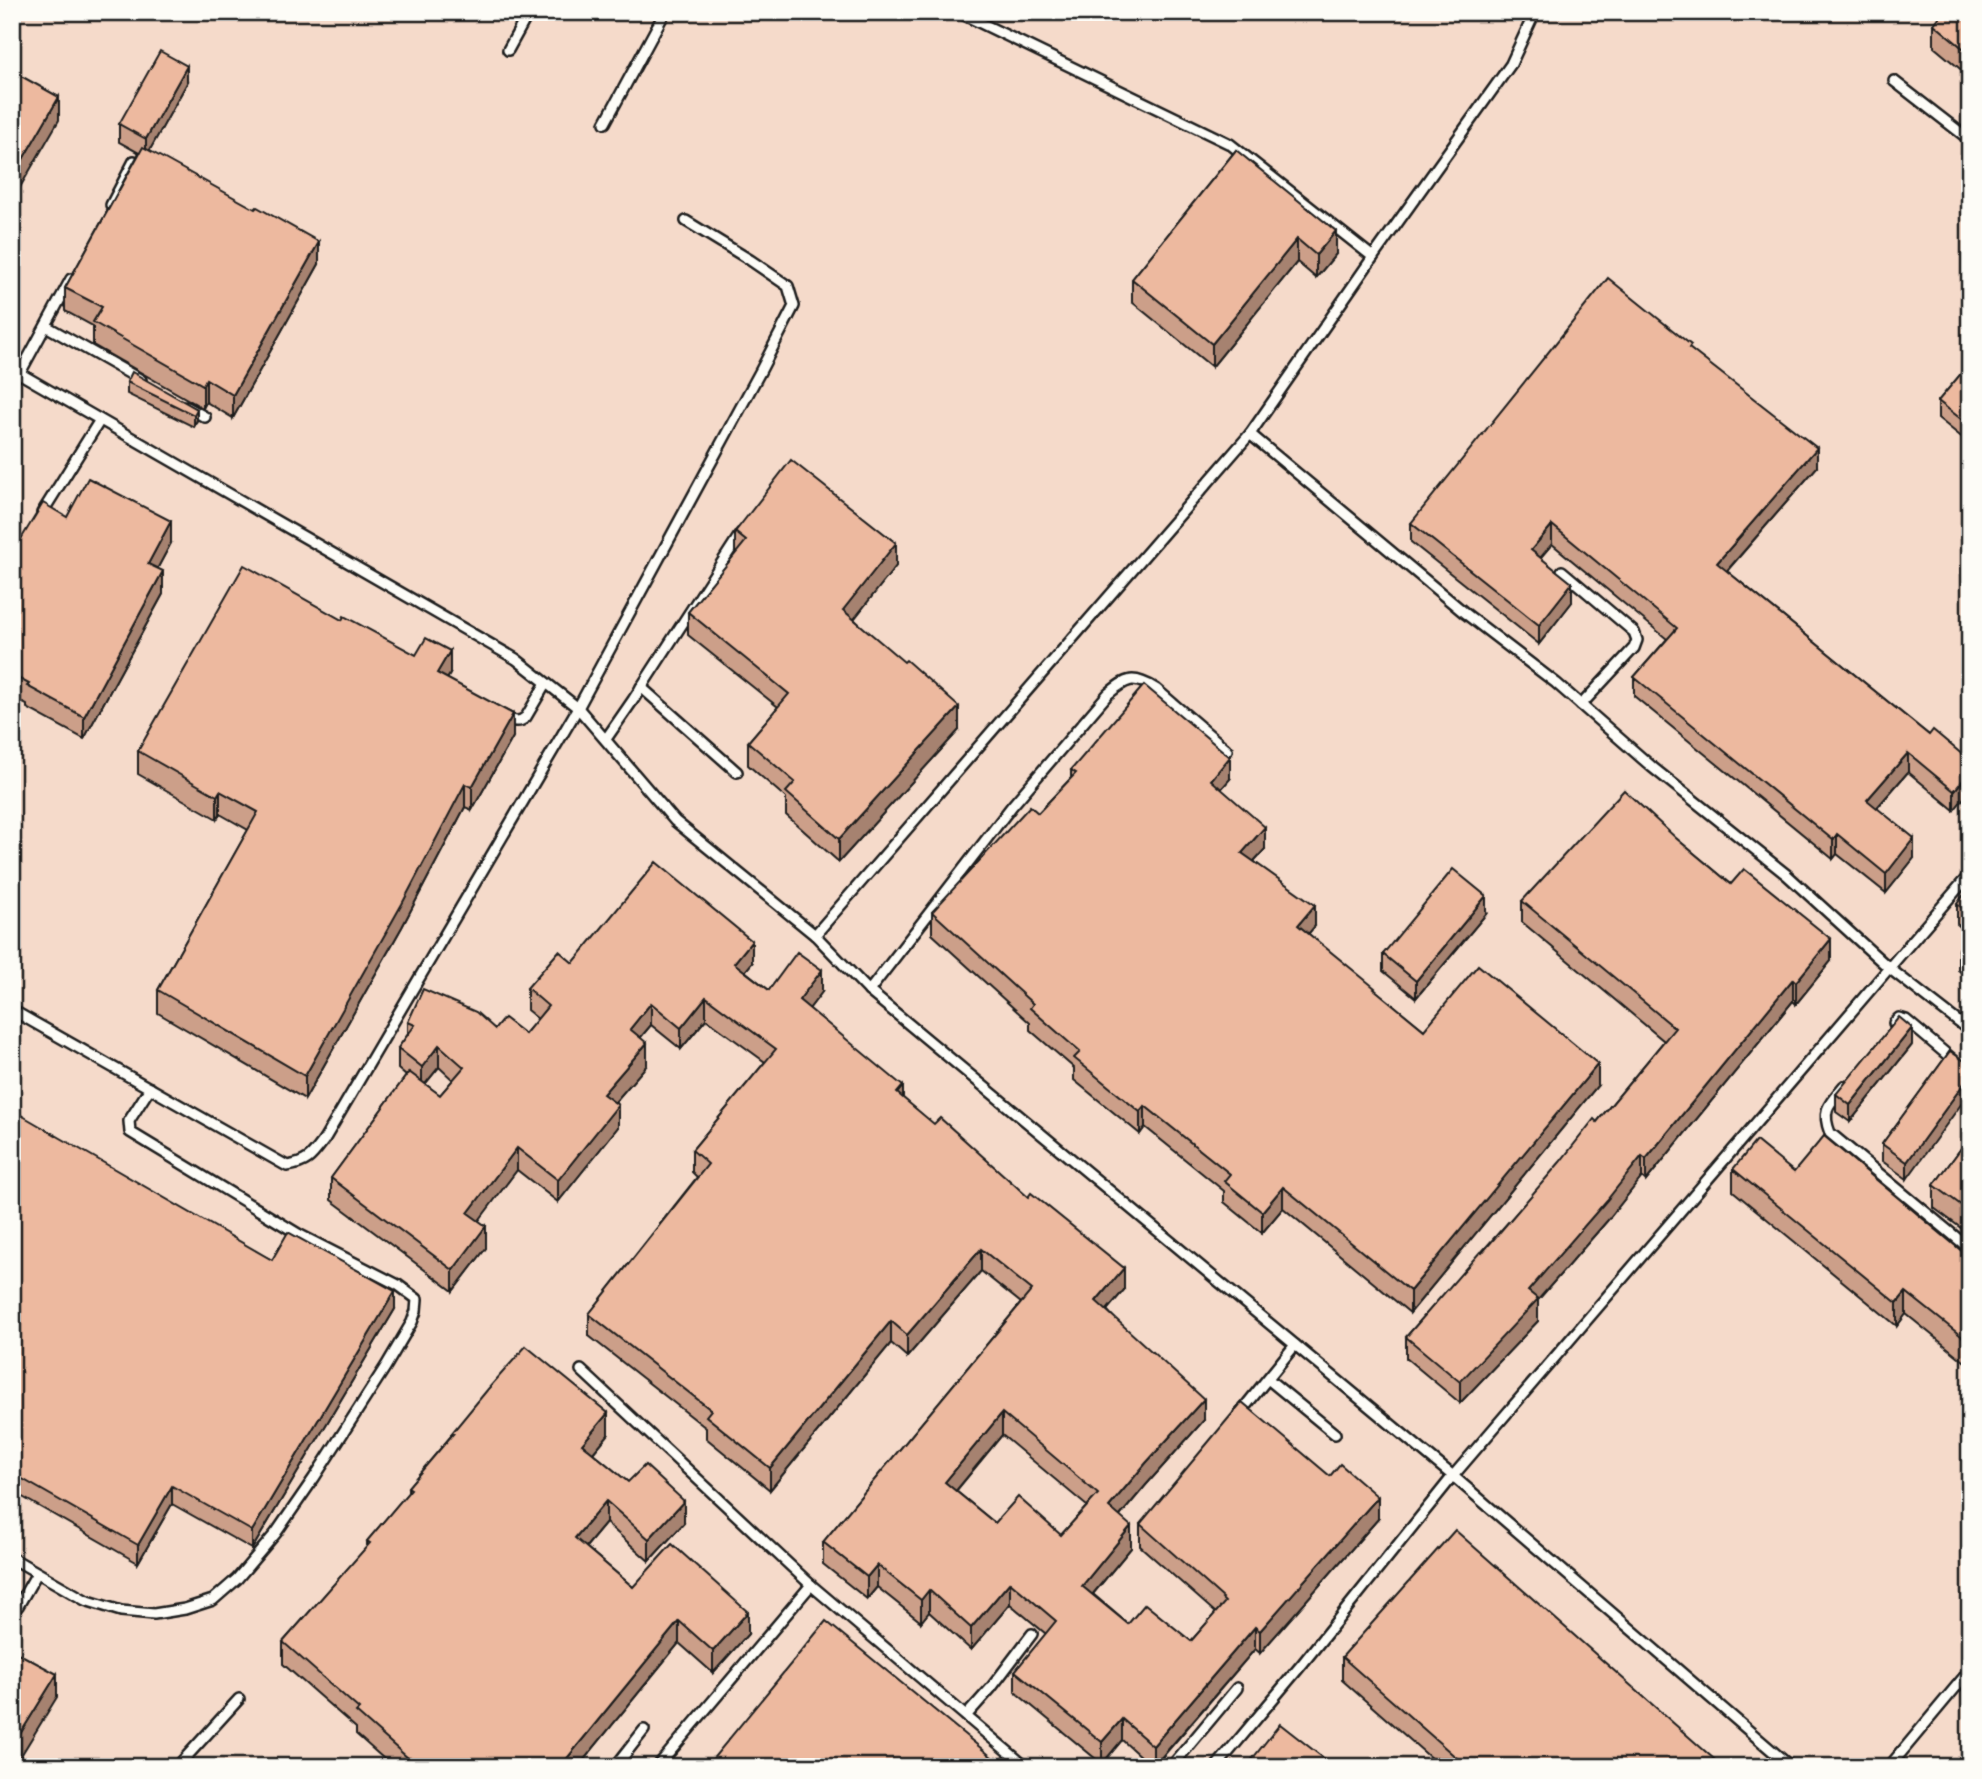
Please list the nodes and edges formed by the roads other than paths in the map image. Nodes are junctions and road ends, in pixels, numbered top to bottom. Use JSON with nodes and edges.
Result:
{"nodes":[{"id":1,"x":529,"y":12,"type":"edge"},
{"id":2,"x":665,"y":12,"type":"edge"},
{"id":3,"x":958,"y":12,"type":"edge"},
{"id":4,"x":1535,"y":12,"type":"edge"},
{"id":5,"x":508,"y":50,"type":"dead end"},
{"id":6,"x":1894,"y":81,"type":"dead end"},
{"id":7,"x":605,"y":123,"type":"dead end"},
{"id":8,"x":1970,"y":140,"type":"edge"},
{"id":9,"x":134,"y":161,"type":"edge"},
{"id":10,"x":109,"y":208,"type":"edge"},
{"id":11,"x":686,"y":221,"type":"dead end"},
{"id":12,"x":1373,"y":257,"type":"junction"},
{"id":13,"x":77,"y":267,"type":"edge"},
{"id":14,"x":46,"y":326,"type":"junction"},
{"id":15,"x":16,"y":371,"type":"edge"},
{"id":16,"x":148,"y":384,"type":"edge"},
{"id":17,"x":182,"y":404,"type":"edge"},
{"id":18,"x":205,"y":417,"type":"dead end"},
{"id":19,"x":100,"y":420,"type":"junction"},
{"id":20,"x":1250,"y":434,"type":"junction"},
{"id":21,"x":40,"y":517,"type":"edge"},
{"id":22,"x":750,"y":519,"type":"edge"},
{"id":23,"x":1562,"y":571,"type":"edge"},
{"id":24,"x":546,"y":682,"type":"junction"},
{"id":25,"x":641,"y":687,"type":"junction"},
{"id":26,"x":1581,"y":705,"type":"junction"},
{"id":27,"x":579,"y":708,"type":"junction"},
{"id":28,"x":494,"y":712,"type":"edge"},
{"id":29,"x":606,"y":739,"type":"junction"},
{"id":30,"x":1227,"y":750,"type":"edge"},
{"id":31,"x":737,"y":772,"type":"dead end"},
{"id":32,"x":1970,"y":874,"type":"edge"},
{"id":33,"x":815,"y":935,"type":"junction"},
{"id":34,"x":1889,"y":968,"type":"junction"},
{"id":35,"x":869,"y":991,"type":"junction"},
{"id":36,"x":12,"y":1010,"type":"edge"},
{"id":37,"x":1891,"y":1028,"type":"edge"},
{"id":38,"x":1970,"y":1031,"type":"edge"},
{"id":39,"x":1970,"y":1074,"type":"edge"},
{"id":40,"x":1850,"y":1078,"type":"edge"},
{"id":41,"x":150,"y":1088,"type":"junction"},
{"id":42,"x":1970,"y":1249,"type":"edge"},
{"id":43,"x":1295,"y":1345,"type":"junction"},
{"id":44,"x":580,"y":1370,"type":"dead end"},
{"id":45,"x":1268,"y":1379,"type":"junction"},
{"id":46,"x":1233,"y":1422,"type":"edge"},
{"id":47,"x":1335,"y":1434,"type":"dead end"},
{"id":48,"x":1453,"y":1476,"type":"junction"},
{"id":49,"x":12,"y":1558,"type":"edge"},
{"id":50,"x":37,"y":1573,"type":"junction"},
{"id":51,"x":811,"y":1585,"type":"junction"},
{"id":52,"x":12,"y":1609,"type":"edge"},
{"id":53,"x":1032,"y":1634,"type":"dead end"},
{"id":54,"x":1970,"y":1670,"type":"edge"},
{"id":55,"x":1237,"y":1688,"type":"dead end"},
{"id":56,"x":239,"y":1699,"type":"dead end"},
{"id":57,"x":966,"y":1716,"type":"junction"},
{"id":58,"x":644,"y":1730,"type":"dead end"},
{"id":59,"x":177,"y":1767,"type":"edge"},
{"id":60,"x":615,"y":1767,"type":"edge"},
{"id":61,"x":657,"y":1767,"type":"edge"},
{"id":62,"x":1026,"y":1767,"type":"edge"},
{"id":63,"x":1171,"y":1767,"type":"edge"},
{"id":64,"x":1216,"y":1767,"type":"edge"},
{"id":65,"x":1791,"y":1767,"type":"edge"},
{"id":66,"x":1889,"y":1767,"type":"edge"}],
"edges":[{"from":1,"to":5,"type":"lane"},
{"from":2,"to":7,"type":"lane"},
{"from":3,"to":12,"type":"lane"},
{"from":4,"to":12,"type":"lane"},
{"from":6,"to":8,"type":"lane"},
{"from":9,"to":10,"type":"lane"},
{"from":11,"to":27,"type":"lane"},
{"from":12,"to":20,"type":"lane"},
{"from":13,"to":14,"type":"lane"},
{"from":14,"to":15,"type":"lane"},
{"from":14,"to":16,"type":"lane"},
{"from":15,"to":19,"type":"lane"},
{"from":17,"to":18,"type":"lane"},
{"from":19,"to":21,"type":"lane"},
{"from":19,"to":24,"type":"lane"},
{"from":20,"to":26,"type":"lane"},
{"from":20,"to":33,"type":"lane"},
{"from":22,"to":25,"type":"lane"},
{"from":23,"to":26,"type":"lane"},
{"from":24,"to":27,"type":"lane"},
{"from":24,"to":28,"type":"lane"},
{"from":25,"to":29,"type":"lane"},
{"from":25,"to":31,"type":"lane"},
{"from":26,"to":34,"type":"lane"},
{"from":27,"to":29,"type":"lane"},
{"from":27,"to":41,"type":"lane"},
{"from":29,"to":33,"type":"lane"},
{"from":30,"to":35,"type":"lane"},
{"from":32,"to":34,"type":"lane"},
{"from":33,"to":35,"type":"lane"},
{"from":34,"to":38,"type":"lane"},
{"from":34,"to":48,"type":"lane"},
{"from":35,"to":43,"type":"lane"},
{"from":36,"to":41,"type":"lane"},
{"from":37,"to":39,"type":"lane"},
{"from":40,"to":42,"type":"lane"},
{"from":41,"to":50,"type":"lane"},
{"from":43,"to":45,"type":"lane"},
{"from":43,"to":48,"type":"lane"},
{"from":44,"to":51,"type":"lane"},
{"from":45,"to":46,"type":"lane"},
{"from":45,"to":47,"type":"lane"},
{"from":48,"to":64,"type":"lane"},
{"from":48,"to":65,"type":"lane"},
{"from":49,"to":50,"type":"lane"},
{"from":50,"to":52,"type":"lane"},
{"from":51,"to":57,"type":"lane"},
{"from":51,"to":61,"type":"lane"},
{"from":53,"to":57,"type":"lane"},
{"from":54,"to":66,"type":"lane"},
{"from":55,"to":63,"type":"lane"},
{"from":56,"to":59,"type":"lane"},
{"from":57,"to":62,"type":"lane"},
{"from":58,"to":60,"type":"lane"}]}
